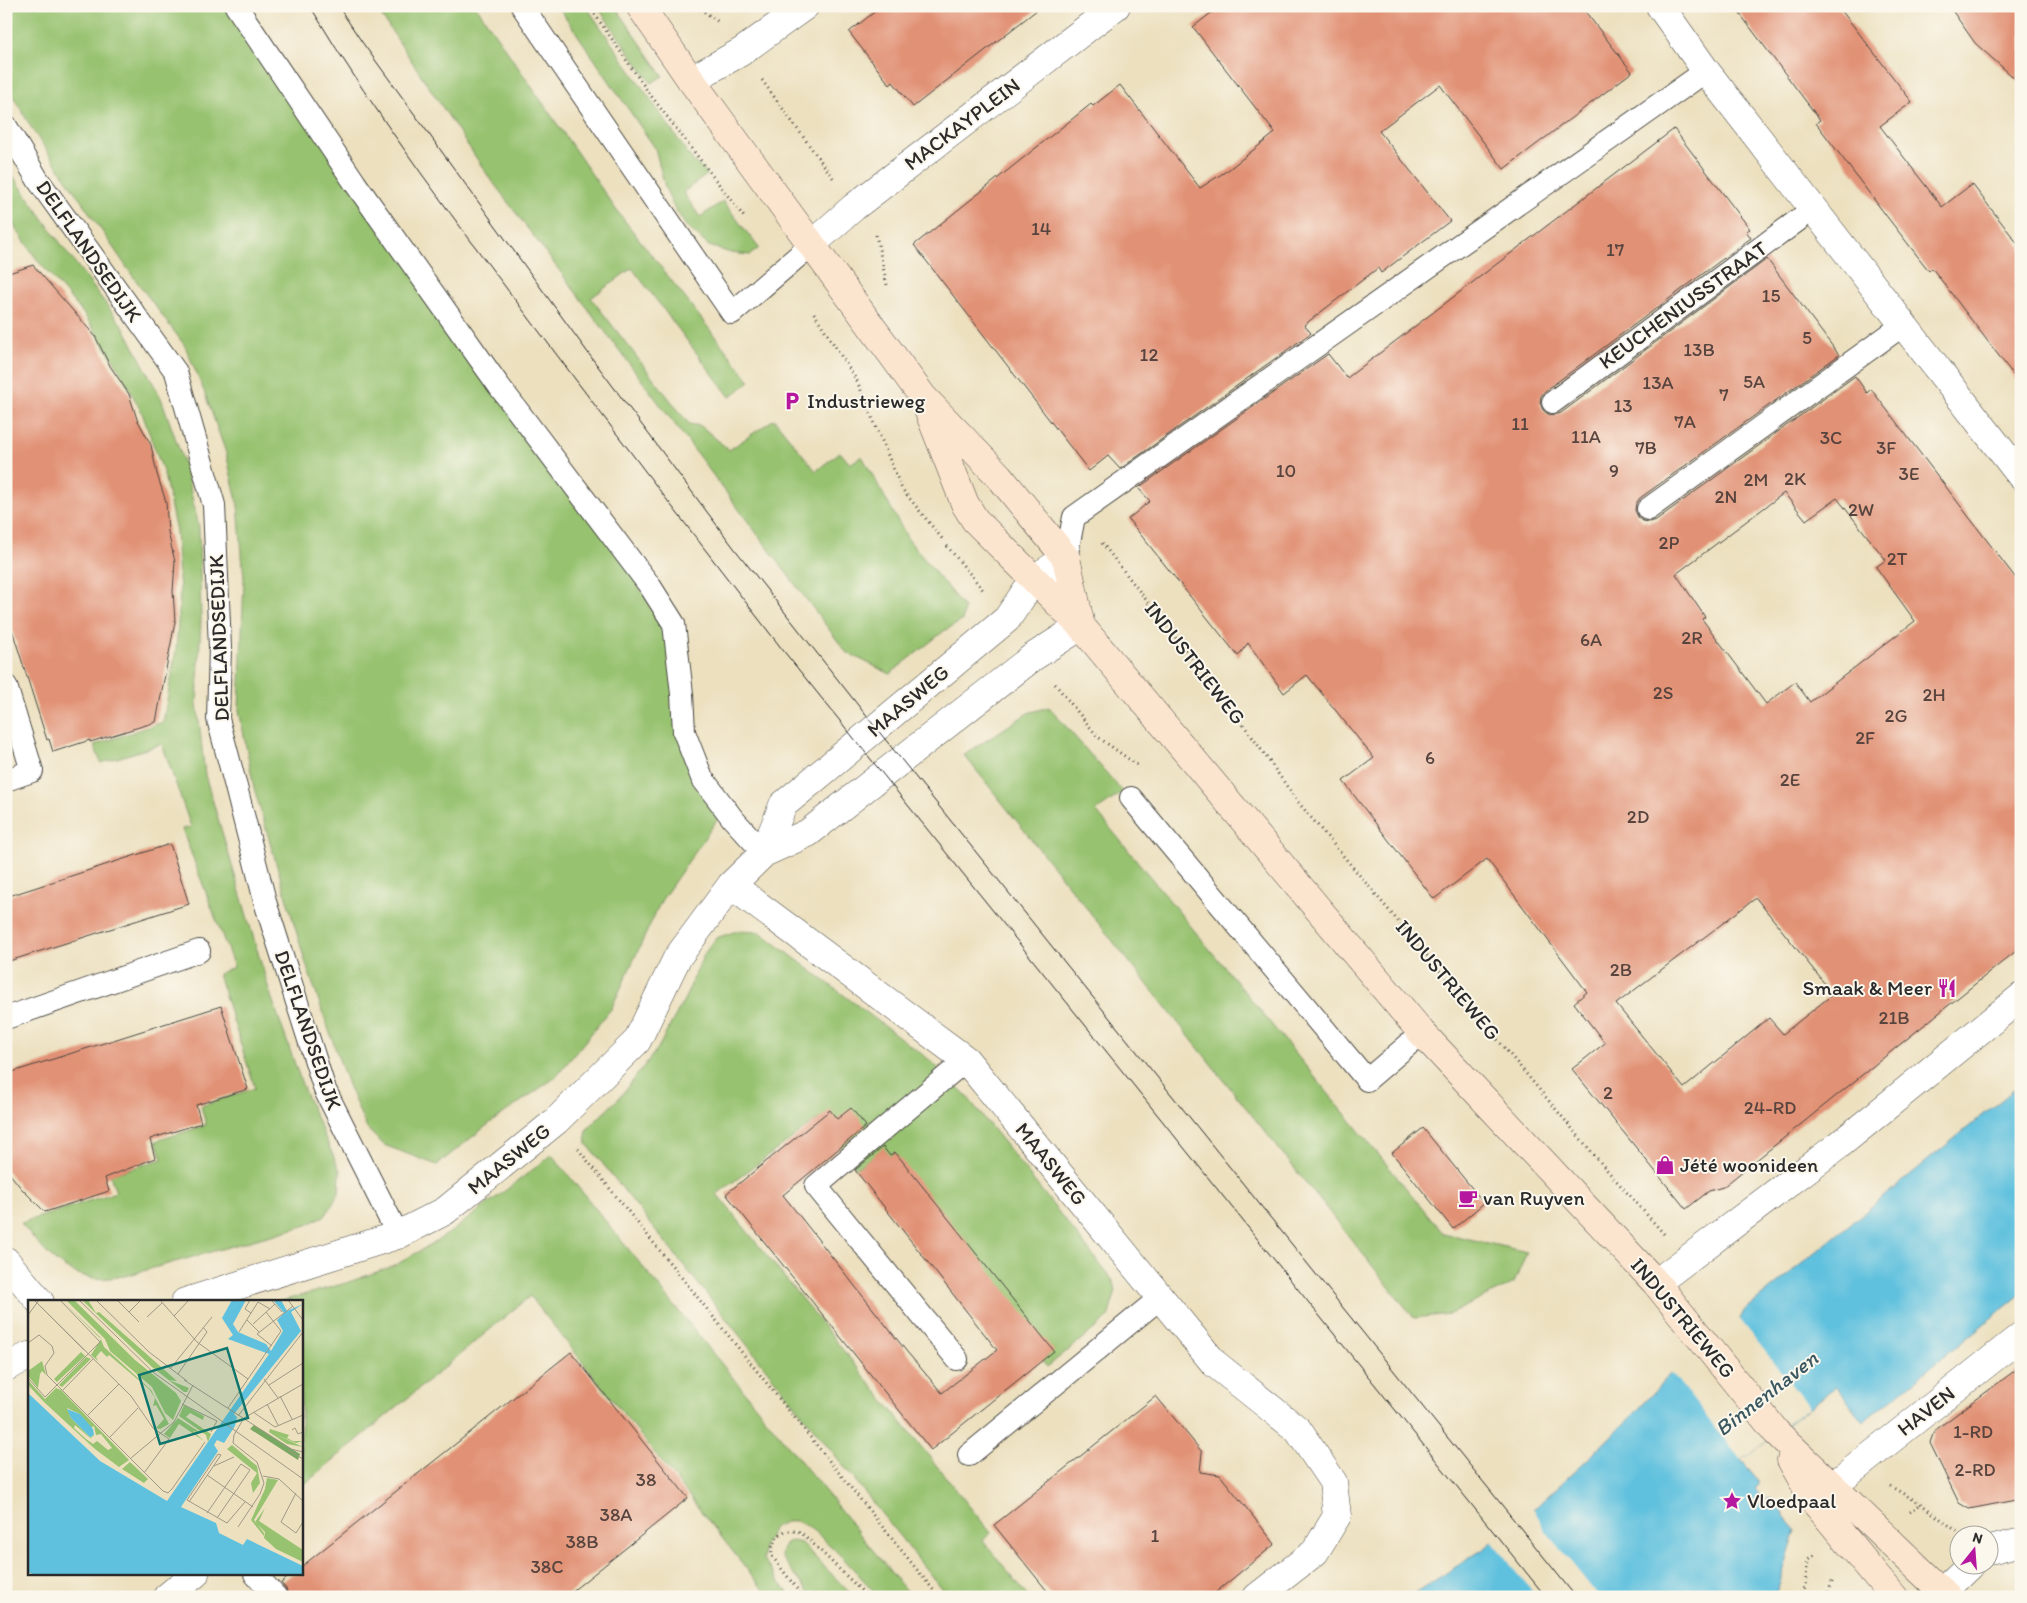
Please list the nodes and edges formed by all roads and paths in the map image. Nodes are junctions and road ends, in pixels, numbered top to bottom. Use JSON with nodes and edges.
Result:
{"nodes":[{"id":1,"x":236,"y":6,"type":"edge"},
{"id":2,"x":522,"y":6,"type":"edge"},
{"id":3,"x":640,"y":6,"type":"edge"},
{"id":4,"x":696,"y":6,"type":"edge"},
{"id":5,"x":805,"y":6,"type":"edge"},
{"id":6,"x":1116,"y":6,"type":"edge"},
{"id":7,"x":1660,"y":6,"type":"edge"},
{"id":8,"x":741,"y":52,"type":"junction"},
{"id":9,"x":1706,"y":71,"type":"junction"},
{"id":10,"x":691,"y":80,"type":"junction"},
{"id":11,"x":6,"y":126,"type":"edge"},
{"id":12,"x":854,"y":207,"type":"junction"},
{"id":13,"x":1813,"y":209,"type":"junction"},
{"id":14,"x":811,"y":245,"type":"junction"},
{"id":15,"x":887,"y":289,"type":"dead end"},
{"id":16,"x":1903,"y":325,"type":"junction"},
{"id":17,"x":923,"y":397,"type":"junction"},
{"id":18,"x":1552,"y":402,"type":"dead end"},
{"id":19,"x":2021,"y":476,"type":"edge"},
{"id":20,"x":1648,"y":509,"type":"dead end"},
{"id":21,"x":1074,"y":517,"type":"junction"},
{"id":22,"x":1066,"y":558,"type":"junction"},
{"id":23,"x":1034,"y":579,"type":"junction"},
{"id":24,"x":1081,"y":626,"type":"junction"},
{"id":25,"x":6,"y":686,"type":"edge"},
{"id":26,"x":6,"y":780,"type":"edge"},
{"id":27,"x":1131,"y":798,"type":"dead end"},
{"id":28,"x":764,"y":853,"type":"junction"},
{"id":29,"x":731,"y":885,"type":"junction"},
{"id":30,"x":199,"y":951,"type":"dead end"},
{"id":31,"x":2021,"y":997,"type":"edge"},
{"id":32,"x":6,"y":1018,"type":"edge"},
{"id":33,"x":1422,"y":1033,"type":"junction"},
{"id":34,"x":966,"y":1060,"type":"junction"},
{"id":35,"x":556,"y":1121,"type":"junction"},
{"id":36,"x":398,"y":1235,"type":"junction"},
{"id":37,"x":6,"y":1261,"type":"edge"},
{"id":38,"x":1682,"y":1266,"type":"junction"},
{"id":39,"x":1656,"y":1283,"type":"junction"},
{"id":40,"x":1160,"y":1298,"type":"junction"},
{"id":41,"x":38,"y":1300,"type":"edge"},
{"id":42,"x":191,"y":1300,"type":"edge"},
{"id":43,"x":2021,"y":1336,"type":"edge"},
{"id":44,"x":28,"y":1356,"type":"edge"},
{"id":45,"x":957,"y":1359,"type":"dead end"},
{"id":46,"x":6,"y":1367,"type":"edge"},
{"id":47,"x":969,"y":1455,"type":"dead end"},
{"id":48,"x":1823,"y":1493,"type":"junction"},
{"id":49,"x":1921,"y":1504,"type":"dead end"},
{"id":50,"x":1950,"y":1526,"type":"edge"},
{"id":51,"x":2021,"y":1542,"type":"edge"},
{"id":52,"x":2000,"y":1547,"type":"edge"},
{"id":53,"x":193,"y":1576,"type":"edge"},
{"id":54,"x":256,"y":1576,"type":"edge"},
{"id":55,"x":1960,"y":1576,"type":"edge"},
{"id":56,"x":1944,"y":1595,"type":"edge"},
{"id":57,"x":167,"y":1597,"type":"edge"},
{"id":58,"x":276,"y":1597,"type":"edge"},
{"id":59,"x":803,"y":1597,"type":"edge"},
{"id":60,"x":868,"y":1597,"type":"edge"},
{"id":61,"x":939,"y":1597,"type":"edge"},
{"id":62,"x":1257,"y":1597,"type":"edge"},
{"id":63,"x":1894,"y":1597,"type":"edge"}],
"edges":[{"from":1,"to":28,"type":"lane"},
{"from":2,"to":14,"type":"lane"},
{"from":3,"to":10,"type":"main road","name":"INDUSTRIEWEG"},
{"from":4,"to":8,"type":"path"},
{"from":5,"to":8,"type":"street"},
{"from":6,"to":12,"type":"street","name":"MACKAYPLEIN"},
{"from":7,"to":9,"type":"street"},
{"from":8,"to":10,"type":"street"},
{"from":8,"to":12,"type":"path"},
{"from":9,"to":13,"type":"street"},
{"from":9,"to":21,"type":"lane"},
{"from":10,"to":14,"type":"main road","name":"INDUSTRIEWEG"},
{"from":11,"to":36,"type":"lane","name":"DELFLANDSEDIJK"},
{"from":12,"to":14,"type":"street","name":"MACKAYPLEIN"},
{"from":12,"to":15,"type":"path"},
{"from":13,"to":16,"type":"street"},
{"from":13,"to":18,"type":"lane","name":"KEUCHENIUSSTRAAT"},
{"from":14,"to":17,"type":"main road","name":"INDUSTRIEWEG"},
{"from":16,"to":19,"type":"street"},
{"from":16,"to":20,"type":"lane"},
{"from":17,"to":22,"type":"main road","name":"INDUSTRIEWEG"},
{"from":17,"to":23,"type":"main road","name":"INDUSTRIEWEG"},
{"from":21,"to":22,"type":"lane"},
{"from":21,"to":38,"type":"path","name":"INDUSTRIEWEG"},
{"from":22,"to":23,"type":"street","name":"MAASWEG"},
{"from":22,"to":24,"type":"main road","name":"INDUSTRIEWEG"},
{"from":23,"to":24,"type":"main road","name":"INDUSTRIEWEG"},
{"from":23,"to":28,"type":"street","name":"MAASWEG"},
{"from":24,"to":28,"type":"street","name":"MAASWEG"},
{"from":24,"to":33,"type":"main road","name":"INDUSTRIEWEG"},
{"from":25,"to":26,"type":"lane"},
{"from":27,"to":33,"type":"lane"},
{"from":28,"to":29,"type":"street","name":"MAASWEG"},
{"from":29,"to":34,"type":"street","name":"MAASWEG"},
{"from":29,"to":35,"type":"street","name":"MAASWEG"},
{"from":30,"to":32,"type":"lane"},
{"from":31,"to":38,"type":"street"},
{"from":33,"to":39,"type":"main road","name":"INDUSTRIEWEG"},
{"from":34,"to":40,"type":"street","name":"MAASWEG"},
{"from":34,"to":45,"type":"lane"},
{"from":35,"to":36,"type":"street","name":"MAASWEG"},
{"from":35,"to":61,"type":"path"},
{"from":36,"to":42,"type":"street","name":"MAASWEG"},
{"from":37,"to":41,"type":"street"},
{"from":38,"to":39,"type":"street"},
{"from":39,"to":48,"type":"main road","name":"INDUSTRIEWEG"},
{"from":40,"to":47,"type":"lane"},
{"from":40,"to":62,"type":"street","name":"MAASWEG"},
{"from":43,"to":48,"type":"street","name":"HAVEN"},
{"from":44,"to":46,"type":"street"},
{"from":48,"to":56,"type":"main road"},
{"from":48,"to":63,"type":"main road"},
{"from":49,"to":50,"type":"path"},
{"from":51,"to":52,"type":"street"},
{"from":53,"to":57,"type":"street"},
{"from":54,"to":58,"type":"lane"},
{"from":55,"to":56,"type":"street"},
{"from":56,"to":63,"type":"main road"},
{"from":59,"to":60,"type":"path"}]}
